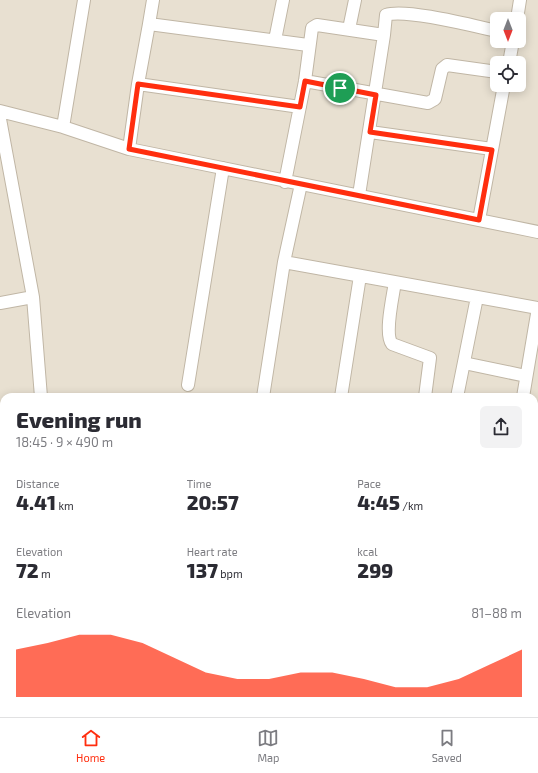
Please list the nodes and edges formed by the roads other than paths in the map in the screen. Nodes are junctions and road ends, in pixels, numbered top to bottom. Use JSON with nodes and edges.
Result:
{"nodes":[{"id":1,"x":84,"y":0,"type":"edge"},
{"id":2,"x":154,"y":0,"type":"edge"},
{"id":3,"x":283,"y":0,"type":"edge"},
{"id":4,"x":355,"y":0,"type":"edge"},
{"id":5,"x":520,"y":0,"type":"edge"},
{"id":6,"x":518,"y":12,"type":"edge"},
{"id":7,"x":149,"y":24,"type":"junction"},
{"id":8,"x":350,"y":29,"type":"junction"},
{"id":9,"x":490,"y":30,"type":"edge"},
{"id":10,"x":384,"y":35,"type":"junction"},
{"id":11,"x":275,"y":40,"type":"junction"},
{"id":12,"x":308,"y":45,"type":"junction"},
{"id":13,"x":490,"y":71,"type":"edge"},
{"id":14,"x":305,"y":81,"type":"junction"},
{"id":15,"x":138,"y":84,"type":"junction"},
{"id":16,"x":503,"y":92,"type":"edge"},
{"id":17,"x":376,"y":95,"type":"junction"},
{"id":18,"x":300,"y":107,"type":"junction"},
{"id":19,"x":0,"y":111,"type":"edge"},
{"id":20,"x":0,"y":119,"type":"edge"},
{"id":21,"x":63,"y":127,"type":"junction"},
{"id":22,"x":370,"y":132,"type":"junction"},
{"id":23,"x":129,"y":149,"type":"junction"},
{"id":24,"x":492,"y":150,"type":"junction"},
{"id":25,"x":223,"y":168,"type":"junction"},
{"id":26,"x":285,"y":182,"type":"junction"},
{"id":27,"x":301,"y":184,"type":"junction"},
{"id":28,"x":359,"y":196,"type":"junction"},
{"id":29,"x":479,"y":220,"type":"junction"},
{"id":30,"x":538,"y":232,"type":"edge"},
{"id":31,"x":284,"y":262,"type":"junction"},
{"id":32,"x":360,"y":276,"type":"junction"},
{"id":33,"x":395,"y":282,"type":"junction"},
{"id":34,"x":33,"y":297,"type":"junction"},
{"id":35,"x":477,"y":297,"type":"junction"},
{"id":36,"x":0,"y":303,"type":"edge"},
{"id":37,"x":538,"y":308,"type":"edge"},
{"id":38,"x":464,"y":363,"type":"junction"},
{"id":39,"x":526,"y":376,"type":"junction"},
{"id":40,"x":188,"y":385,"type":"dead end"},
{"id":41,"x":41,"y":393,"type":"edge"},
{"id":42,"x":264,"y":393,"type":"edge"},
{"id":43,"x":342,"y":393,"type":"edge"},
{"id":44,"x":426,"y":393,"type":"edge"},
{"id":45,"x":458,"y":393,"type":"edge"},
{"id":46,"x":524,"y":393,"type":"edge"}],
"edges":[{"from":1,"to":21,"type":"street"},
{"from":2,"to":7,"type":"street"},
{"from":3,"to":11,"type":"street"},
{"from":4,"to":8,"type":"street"},
{"from":5,"to":6,"type":"street"},
{"from":7,"to":11,"type":"street"},
{"from":7,"to":15,"type":"street"},
{"from":8,"to":10,"type":"street"},
{"from":8,"to":12,"type":"street"},
{"from":9,"to":10,"type":"street"},
{"from":10,"to":17,"type":"street"},
{"from":11,"to":12,"type":"street"},
{"from":12,"to":14,"type":"street"},
{"from":13,"to":17,"type":"street"},
{"from":14,"to":17,"type":"street"},
{"from":14,"to":18,"type":"street"},
{"from":15,"to":18,"type":"street"},
{"from":15,"to":23,"type":"street"},
{"from":16,"to":24,"type":"street"},
{"from":17,"to":22,"type":"street"},
{"from":18,"to":26,"type":"street"},
{"from":19,"to":21,"type":"street"},
{"from":20,"to":34,"type":"street"},
{"from":21,"to":23,"type":"street"},
{"from":22,"to":24,"type":"street"},
{"from":22,"to":28,"type":"street"},
{"from":23,"to":25,"type":"street"},
{"from":24,"to":29,"type":"street"},
{"from":25,"to":26,"type":"street"},
{"from":25,"to":40,"type":"street"},
{"from":26,"to":27,"type":"street"},
{"from":27,"to":28,"type":"street"},
{"from":27,"to":31,"type":"street"},
{"from":28,"to":29,"type":"street"},
{"from":29,"to":30,"type":"street"},
{"from":31,"to":32,"type":"street"},
{"from":31,"to":42,"type":"street"},
{"from":32,"to":33,"type":"street"},
{"from":32,"to":43,"type":"street"},
{"from":33,"to":35,"type":"street"},
{"from":33,"to":44,"type":"street"},
{"from":34,"to":36,"type":"street"},
{"from":34,"to":41,"type":"street"},
{"from":35,"to":37,"type":"street"},
{"from":35,"to":38,"type":"street"},
{"from":37,"to":39,"type":"street"},
{"from":38,"to":39,"type":"street"},
{"from":38,"to":45,"type":"street"},
{"from":39,"to":46,"type":"street"}]}
